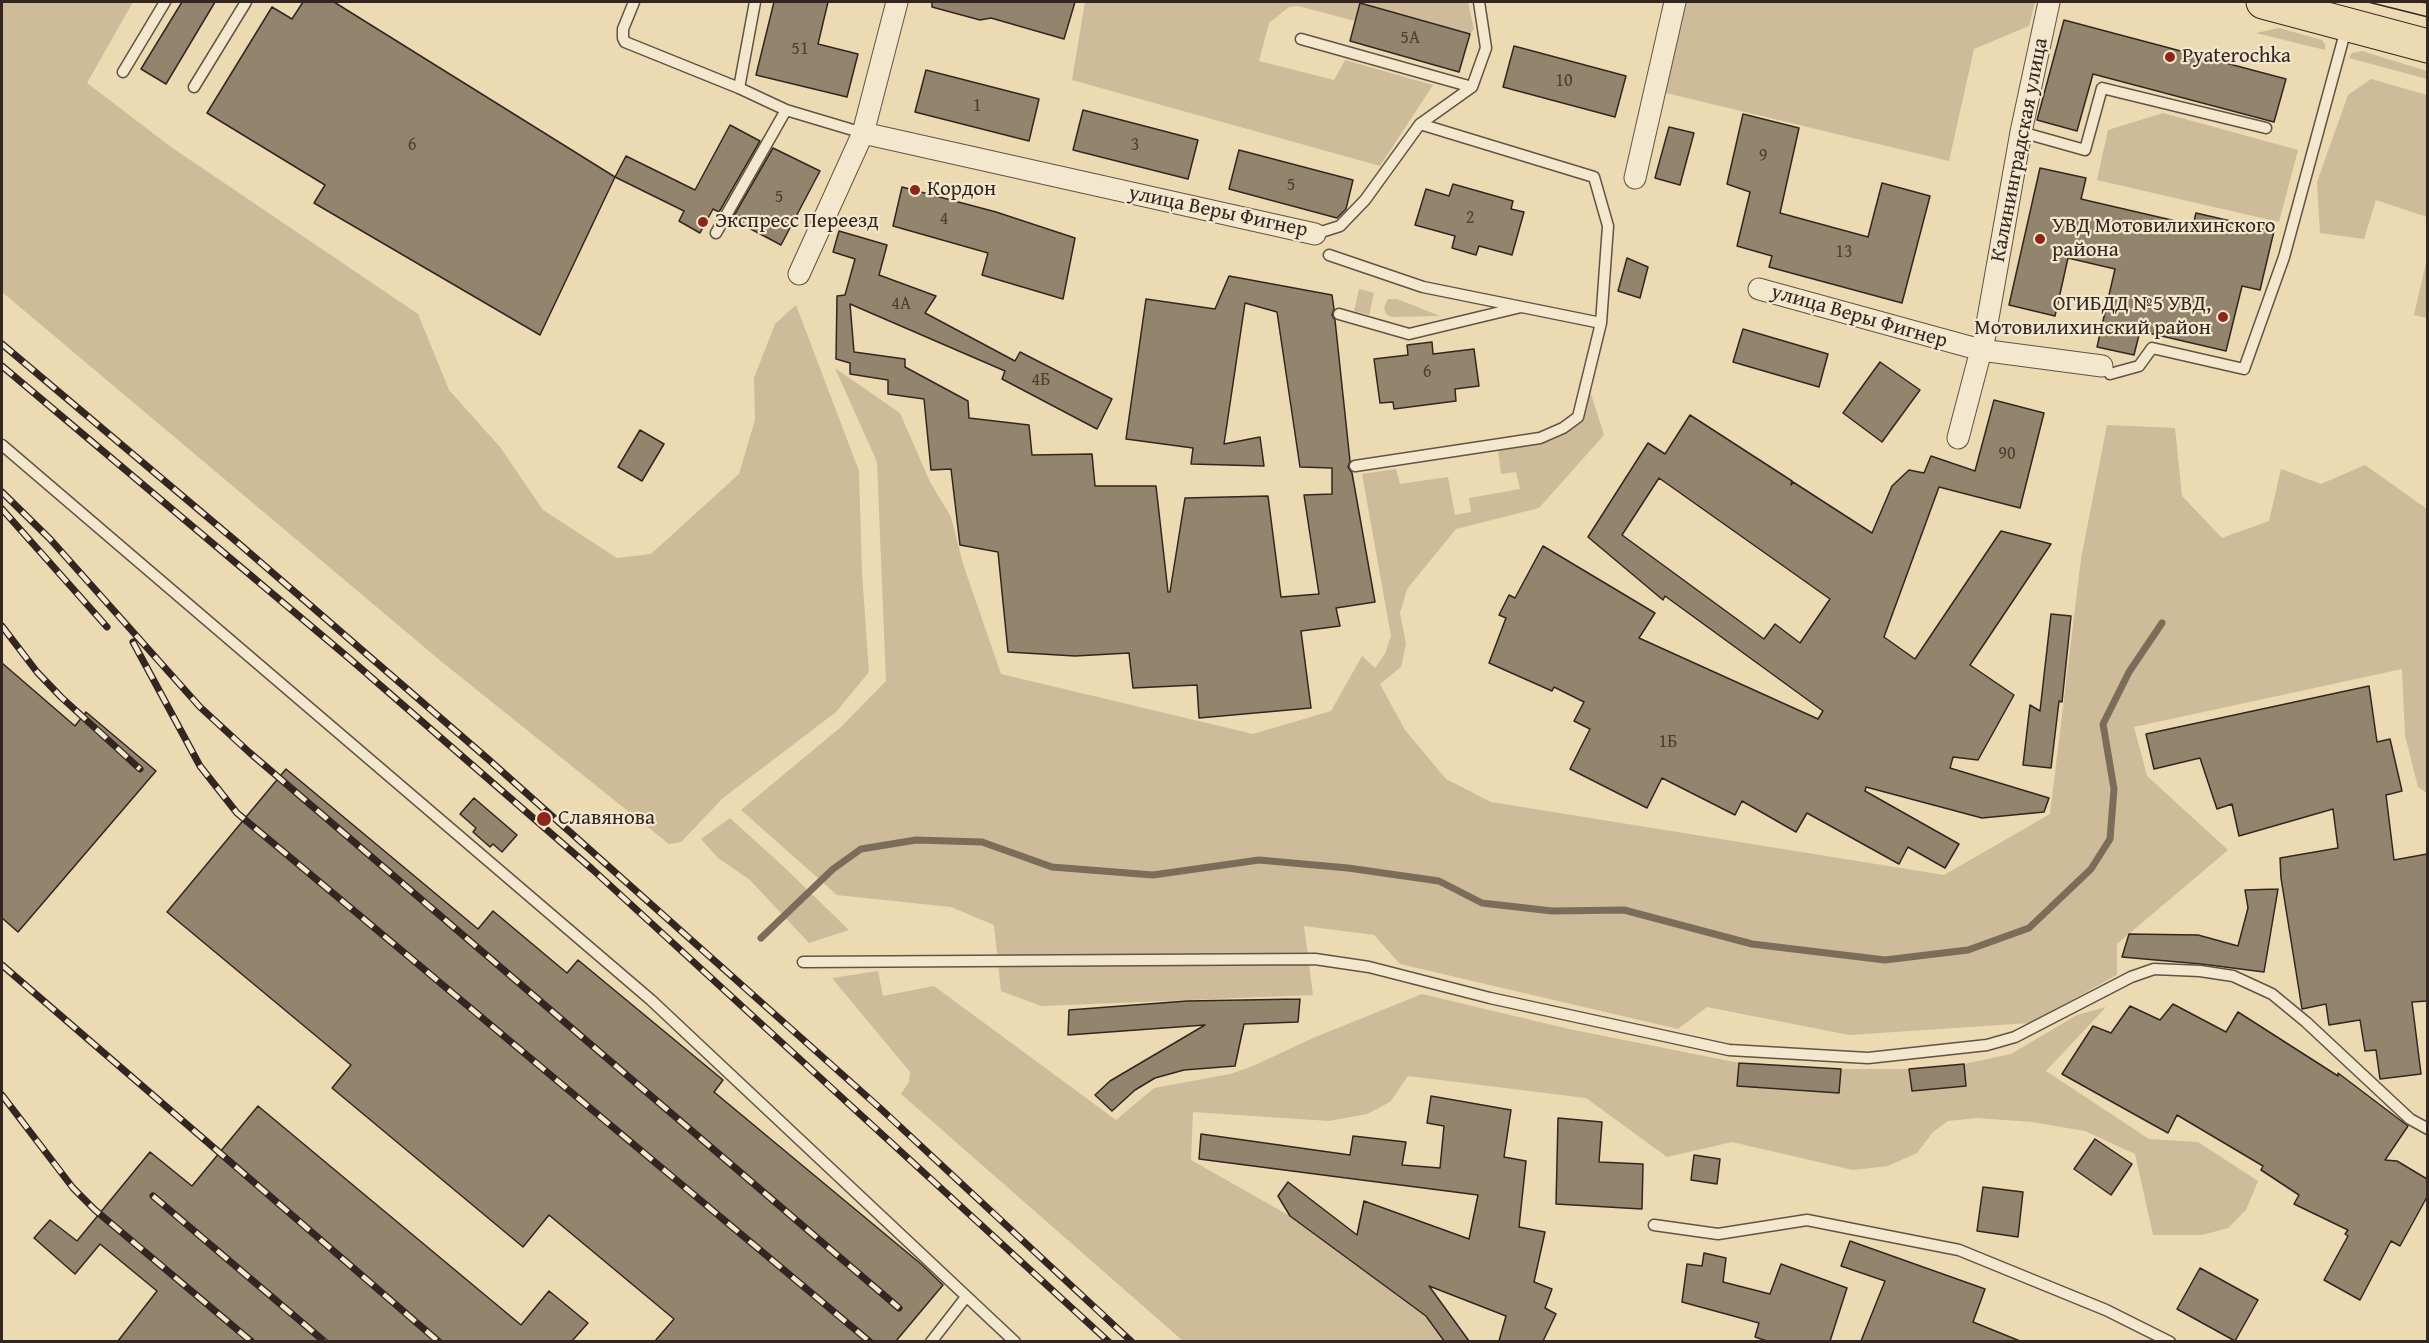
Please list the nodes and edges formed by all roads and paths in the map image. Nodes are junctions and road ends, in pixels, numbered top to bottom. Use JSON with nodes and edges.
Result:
{"nodes":[{"id":1,"x":165,"y":2,"type":"edge"},
{"id":2,"x":246,"y":2,"type":"edge"},
{"id":3,"x":634,"y":2,"type":"edge"},
{"id":4,"x":754,"y":2,"type":"edge"},
{"id":5,"x":897,"y":2,"type":"edge"},
{"id":6,"x":1479,"y":2,"type":"edge"},
{"id":7,"x":1675,"y":2,"type":"edge"},
{"id":8,"x":2049,"y":2,"type":"edge"},
{"id":9,"x":2263,"y":2,"type":"edge"},
{"id":10,"x":2348,"y":24,"type":"junction"},
{"id":11,"x":1301,"y":39,"type":"dead end"},
{"id":12,"x":2427,"y":46,"type":"edge"},
{"id":13,"x":123,"y":72,"type":"dead end"},
{"id":14,"x":194,"y":87,"type":"dead end"},
{"id":15,"x":1472,"y":87,"type":"junction"},
{"id":16,"x":739,"y":88,"type":"junction"},
{"id":17,"x":786,"y":110,"type":"junction"},
{"id":18,"x":1420,"y":124,"type":"junction"},
{"id":19,"x":2266,"y":128,"type":"dead end"},
{"id":20,"x":2021,"y":132,"type":"junction"},
{"id":21,"x":863,"y":133,"type":"junction"},
{"id":22,"x":1635,"y":178,"type":"dead end"},
{"id":23,"x":716,"y":233,"type":"dead end"},
{"id":24,"x":1315,"y":234,"type":"joint"},
{"id":25,"x":1329,"y":255,"type":"dead end"},
{"id":26,"x":799,"y":274,"type":"dead end"},
{"id":27,"x":1759,"y":289,"type":"dead end"},
{"id":28,"x":1525,"y":306,"type":"junction"},
{"id":29,"x":1339,"y":314,"type":"dead end"},
{"id":30,"x":1601,"y":323,"type":"junction"},
{"id":31,"x":1981,"y":350,"type":"junction"},
{"id":32,"x":2106,"y":370,"type":"joint"},
{"id":33,"x":1958,"y":438,"type":"dead end"},
{"id":34,"x":2,"y":445,"type":"edge"},
{"id":35,"x":1355,"y":466,"type":"dead end"},
{"id":36,"x":803,"y":962,"type":"dead end"},
{"id":37,"x":2427,"y":1129,"type":"edge"},
{"id":38,"x":1654,"y":1225,"type":"dead end"},
{"id":39,"x":966,"y":1297,"type":"junction"},
{"id":40,"x":931,"y":1341,"type":"edge"},
{"id":41,"x":1015,"y":1341,"type":"edge"},
{"id":42,"x":2170,"y":1341,"type":"edge"}],
"edges":[{"from":1,"to":13,"type":"lane"},
{"from":2,"to":14,"type":"lane"},
{"from":3,"to":16,"type":"lane"},
{"from":4,"to":16,"type":"lane"},
{"from":5,"to":21,"type":"street"},
{"from":6,"to":15,"type":"lane"},
{"from":7,"to":22,"type":"street"},
{"from":8,"to":20,"type":"street","name":"Калининградская улица"},
{"from":9,"to":10,"type":"main road"},
{"from":10,"to":12,"type":"main road"},
{"from":10,"to":32,"type":"lane"},
{"from":11,"to":15,"type":"lane"},
{"from":15,"to":18,"type":"lane","name":"улица Веры Фигнер"},
{"from":16,"to":17,"type":"lane"},
{"from":17,"to":21,"type":"lane"},
{"from":17,"to":23,"type":"lane"},
{"from":18,"to":24,"type":"lane","name":"улица Веры Фигнер"},
{"from":18,"to":30,"type":"lane"},
{"from":19,"to":20,"type":"lane"},
{"from":20,"to":31,"type":"street","name":"Калининградская улица"},
{"from":21,"to":24,"type":"street","name":"улица Веры Фигнер"},
{"from":21,"to":26,"type":"street"},
{"from":25,"to":28,"type":"lane"},
{"from":27,"to":31,"type":"street","name":"улица Веры Фигнер"},
{"from":28,"to":29,"type":"lane"},
{"from":28,"to":30,"type":"lane"},
{"from":30,"to":35,"type":"lane"},
{"from":31,"to":32,"type":"street","name":"улица Веры Фигнер"},
{"from":31,"to":33,"type":"street","name":"Калининградская улица"},
{"from":34,"to":39,"type":"lane"},
{"from":36,"to":37,"type":"lane"},
{"from":38,"to":42,"type":"lane"},
{"from":39,"to":40,"type":"lane"},
{"from":39,"to":41,"type":"lane"}]}
